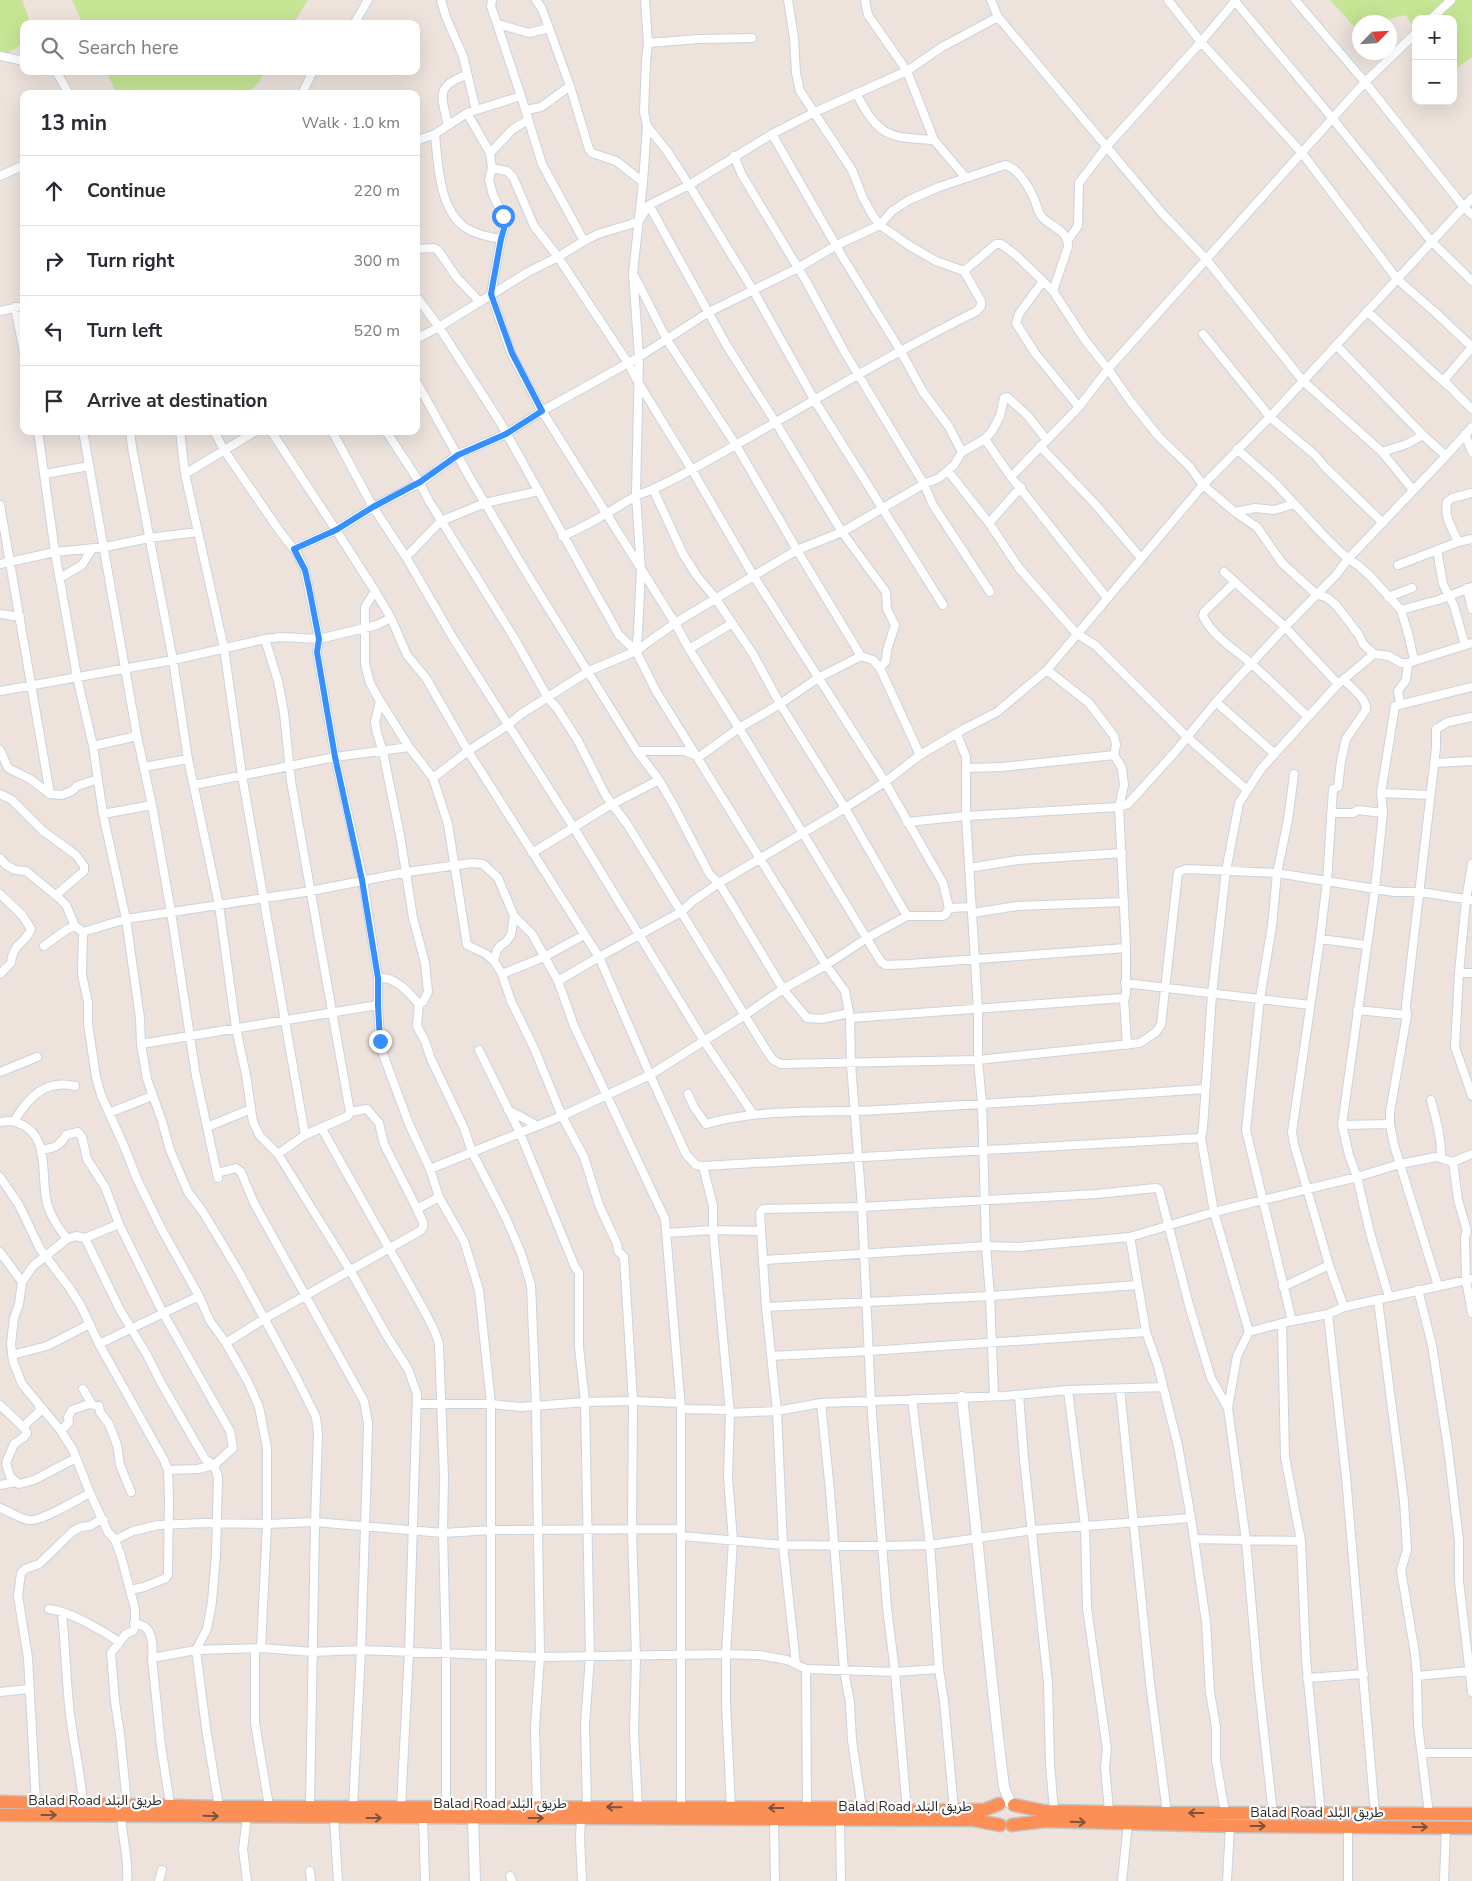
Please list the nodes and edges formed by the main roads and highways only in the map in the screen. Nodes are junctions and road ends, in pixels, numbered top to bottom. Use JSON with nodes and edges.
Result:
{"nodes":[{"id":1,"x":0,"y":1802,"type":"edge"},
{"id":2,"x":1006,"y":1804,"type":"junction"},
{"id":3,"x":124,"y":1810,"type":"junction"},
{"id":4,"x":584,"y":1812,"type":"junction"},
{"id":5,"x":1472,"y":1814,"type":"edge"},
{"id":6,"x":0,"y":1815,"type":"edge"},
{"id":7,"x":1006,"y":1825,"type":"junction"},
{"id":8,"x":1472,"y":1828,"type":"edge"}],
"edges":[{"from":1,"to":3,"type":"highway","name":"Balad Road طريق البلد"},
{"from":2,"to":4,"type":"highway","name":"Balad Road طريق البلد","one_way":true},
{"from":5,"to":2,"type":"highway","name":"Balad Road طريق البلد","one_way":true},
{"from":2,"to":7,"type":"highway"},
{"from":2,"to":7,"type":"highway"},
{"from":3,"to":4,"type":"highway","name":"Balad Road طريق البلد","one_way":true},
{"from":3,"to":4,"type":"highway","name":"Balad Road طريق البلد"},
{"from":6,"to":3,"type":"highway","name":"Balad Road طريق البلد","one_way":true},
{"from":4,"to":7,"type":"highway","name":"Balad Road طريق البلد"},
{"from":7,"to":8,"type":"highway","name":"Balad Road طريق البلد","one_way":true}]}
